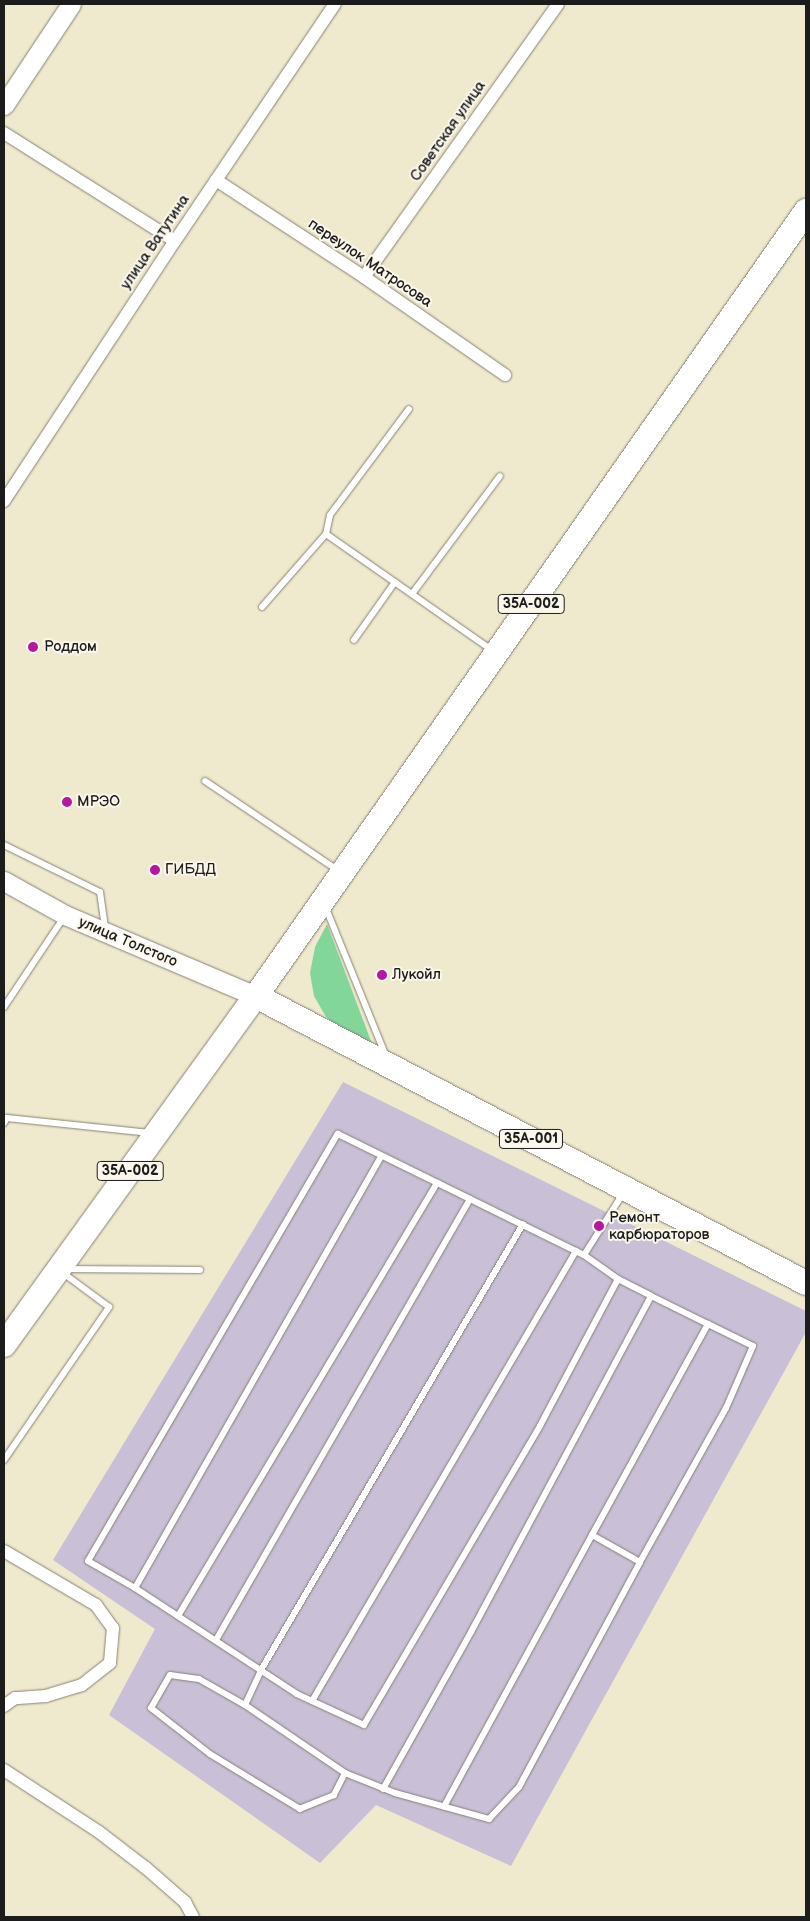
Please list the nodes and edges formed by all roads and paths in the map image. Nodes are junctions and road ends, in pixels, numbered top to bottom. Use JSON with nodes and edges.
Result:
{"nodes":[{"id":1,"x":70,"y":4,"type":"edge"},
{"id":2,"x":335,"y":4,"type":"edge"},
{"id":3,"x":558,"y":4,"type":"edge"},
{"id":4,"x":4,"y":105,"type":"edge"},
{"id":5,"x":4,"y":133,"type":"edge"},
{"id":6,"x":216,"y":180,"type":"junction"},
{"id":7,"x":806,"y":211,"type":"edge"},
{"id":8,"x":174,"y":241,"type":"junction"},
{"id":9,"x":364,"y":276,"type":"junction"},
{"id":10,"x":505,"y":375,"type":"dead end"},
{"id":11,"x":409,"y":409,"type":"dead end"},
{"id":12,"x":500,"y":476,"type":"dead end"},
{"id":13,"x":4,"y":500,"type":"edge"},
{"id":14,"x":326,"y":534,"type":"junction"},
{"id":15,"x":395,"y":582,"type":"junction"},
{"id":16,"x":412,"y":594,"type":"junction"},
{"id":17,"x":262,"y":607,"type":"dead end"},
{"id":18,"x":354,"y":640,"type":"dead end"},
{"id":19,"x":496,"y":654,"type":"junction"},
{"id":20,"x":205,"y":781,"type":"dead end"},
{"id":21,"x":4,"y":846,"type":"edge"},
{"id":22,"x":342,"y":873,"type":"junction"},
{"id":23,"x":4,"y":881,"type":"edge"},
{"id":24,"x":323,"y":901,"type":"junction"},
{"id":25,"x":65,"y":915,"type":"junction"},
{"id":26,"x":106,"y":932,"type":"junction"},
{"id":27,"x":256,"y":996,"type":"junction"},
{"id":28,"x":4,"y":1007,"type":"edge"},
{"id":29,"x":389,"y":1065,"type":"junction"},
{"id":30,"x":5,"y":1119,"type":"edge"},
{"id":31,"x":157,"y":1134,"type":"junction"},
{"id":32,"x":381,"y":1156,"type":"junction"},
{"id":33,"x":437,"y":1183,"type":"junction"},
{"id":34,"x":626,"y":1188,"type":"junction"},
{"id":35,"x":470,"y":1199,"type":"junction"},
{"id":36,"x":523,"y":1224,"type":"junction"},
{"id":37,"x":576,"y":1251,"type":"junction"},
{"id":38,"x":584,"y":1256,"type":"junction"},
{"id":39,"x":58,"y":1270,"type":"junction"},
{"id":40,"x":200,"y":1270,"type":"dead end"},
{"id":41,"x":618,"y":1279,"type":"junction"},
{"id":42,"x":806,"y":1283,"type":"edge"},
{"id":43,"x":651,"y":1296,"type":"junction"},
{"id":44,"x":708,"y":1324,"type":"junction"},
{"id":45,"x":4,"y":1345,"type":"edge"},
{"id":46,"x":4,"y":1460,"type":"edge"},
{"id":47,"x":592,"y":1535,"type":"junction"},
{"id":48,"x":4,"y":1551,"type":"edge"},
{"id":49,"x":640,"y":1562,"type":"junction"},
{"id":50,"x":135,"y":1588,"type":"junction"},
{"id":51,"x":178,"y":1616,"type":"junction"},
{"id":52,"x":216,"y":1640,"type":"junction"},
{"id":53,"x":261,"y":1670,"type":"junction"},
{"id":54,"x":312,"y":1701,"type":"junction"},
{"id":55,"x":245,"y":1704,"type":"junction"},
{"id":56,"x":4,"y":1706,"type":"edge"},
{"id":57,"x":4,"y":1770,"type":"edge"},
{"id":58,"x":345,"y":1774,"type":"junction"},
{"id":59,"x":383,"y":1789,"type":"junction"},
{"id":60,"x":444,"y":1806,"type":"junction"},
{"id":61,"x":192,"y":1917,"type":"edge"}],
"edges":[{"from":1,"to":4,"type":"main road"},
{"from":2,"to":6,"type":"street","name":"улица Ватутина"},
{"from":3,"to":9,"type":"street","name":"Советская улица"},
{"from":5,"to":8,"type":"street"},
{"from":6,"to":8,"type":"street","name":"улица Ватутина"},
{"from":6,"to":9,"type":"street","name":"переулок Матросова"},
{"from":7,"to":19,"type":"highway","number":"35А-002"},
{"from":8,"to":13,"type":"street","name":"улица Ватутина"},
{"from":9,"to":10,"type":"street","name":"переулок Матросова"},
{"from":11,"to":14,"type":"lane"},
{"from":12,"to":16,"type":"lane"},
{"from":14,"to":15,"type":"lane"},
{"from":14,"to":17,"type":"lane"},
{"from":15,"to":16,"type":"lane"},
{"from":15,"to":18,"type":"lane"},
{"from":16,"to":19,"type":"lane"},
{"from":19,"to":22,"type":"highway","number":"35А-002"},
{"from":20,"to":22,"type":"lane"},
{"from":21,"to":26,"type":"lane"},
{"from":22,"to":24,"type":"highway","number":"35А-002"},
{"from":23,"to":25,"type":"main road","name":"улица Толстого"},
{"from":24,"to":27,"type":"highway","number":"35А-002"},
{"from":24,"to":29,"type":"lane"},
{"from":25,"to":26,"type":"main road","name":"улица Толстого"},
{"from":25,"to":28,"type":"lane"},
{"from":26,"to":27,"type":"main road","name":"улица Толстого"},
{"from":27,"to":29,"type":"highway","number":"35А-001"},
{"from":27,"to":31,"type":"highway","number":"35А-002"},
{"from":29,"to":34,"type":"highway","number":"35А-001"},
{"from":30,"to":31,"type":"lane"},
{"from":31,"to":39,"type":"highway","number":"35А-002"},
{"from":32,"to":33,"type":"lane"},
{"from":32,"to":50,"type":"lane"},
{"from":32,"to":50,"type":"lane"},
{"from":33,"to":35,"type":"lane"},
{"from":33,"to":51,"type":"lane"},
{"from":34,"to":38,"type":"lane"},
{"from":34,"to":42,"type":"highway","number":"35А-001"},
{"from":35,"to":36,"type":"lane"},
{"from":35,"to":52,"type":"lane"},
{"from":36,"to":37,"type":"lane"},
{"from":36,"to":53,"type":"lane"},
{"from":37,"to":38,"type":"lane"},
{"from":37,"to":54,"type":"lane"},
{"from":38,"to":41,"type":"lane"},
{"from":39,"to":40,"type":"lane"},
{"from":39,"to":45,"type":"highway","number":"35А-002"},
{"from":39,"to":46,"type":"lane"},
{"from":41,"to":43,"type":"lane"},
{"from":41,"to":54,"type":"lane"},
{"from":43,"to":44,"type":"lane"},
{"from":43,"to":59,"type":"lane"},
{"from":44,"to":47,"type":"lane"},
{"from":44,"to":49,"type":"lane"},
{"from":47,"to":49,"type":"lane"},
{"from":47,"to":60,"type":"lane"},
{"from":48,"to":56,"type":"street"},
{"from":49,"to":60,"type":"lane"},
{"from":50,"to":51,"type":"lane"},
{"from":51,"to":52,"type":"lane"},
{"from":52,"to":53,"type":"lane"},
{"from":53,"to":54,"type":"lane"},
{"from":53,"to":55,"type":"lane"},
{"from":55,"to":58,"type":"lane"},
{"from":55,"to":58,"type":"lane"},
{"from":57,"to":61,"type":"street"},
{"from":58,"to":59,"type":"lane"},
{"from":59,"to":60,"type":"lane"}]}
